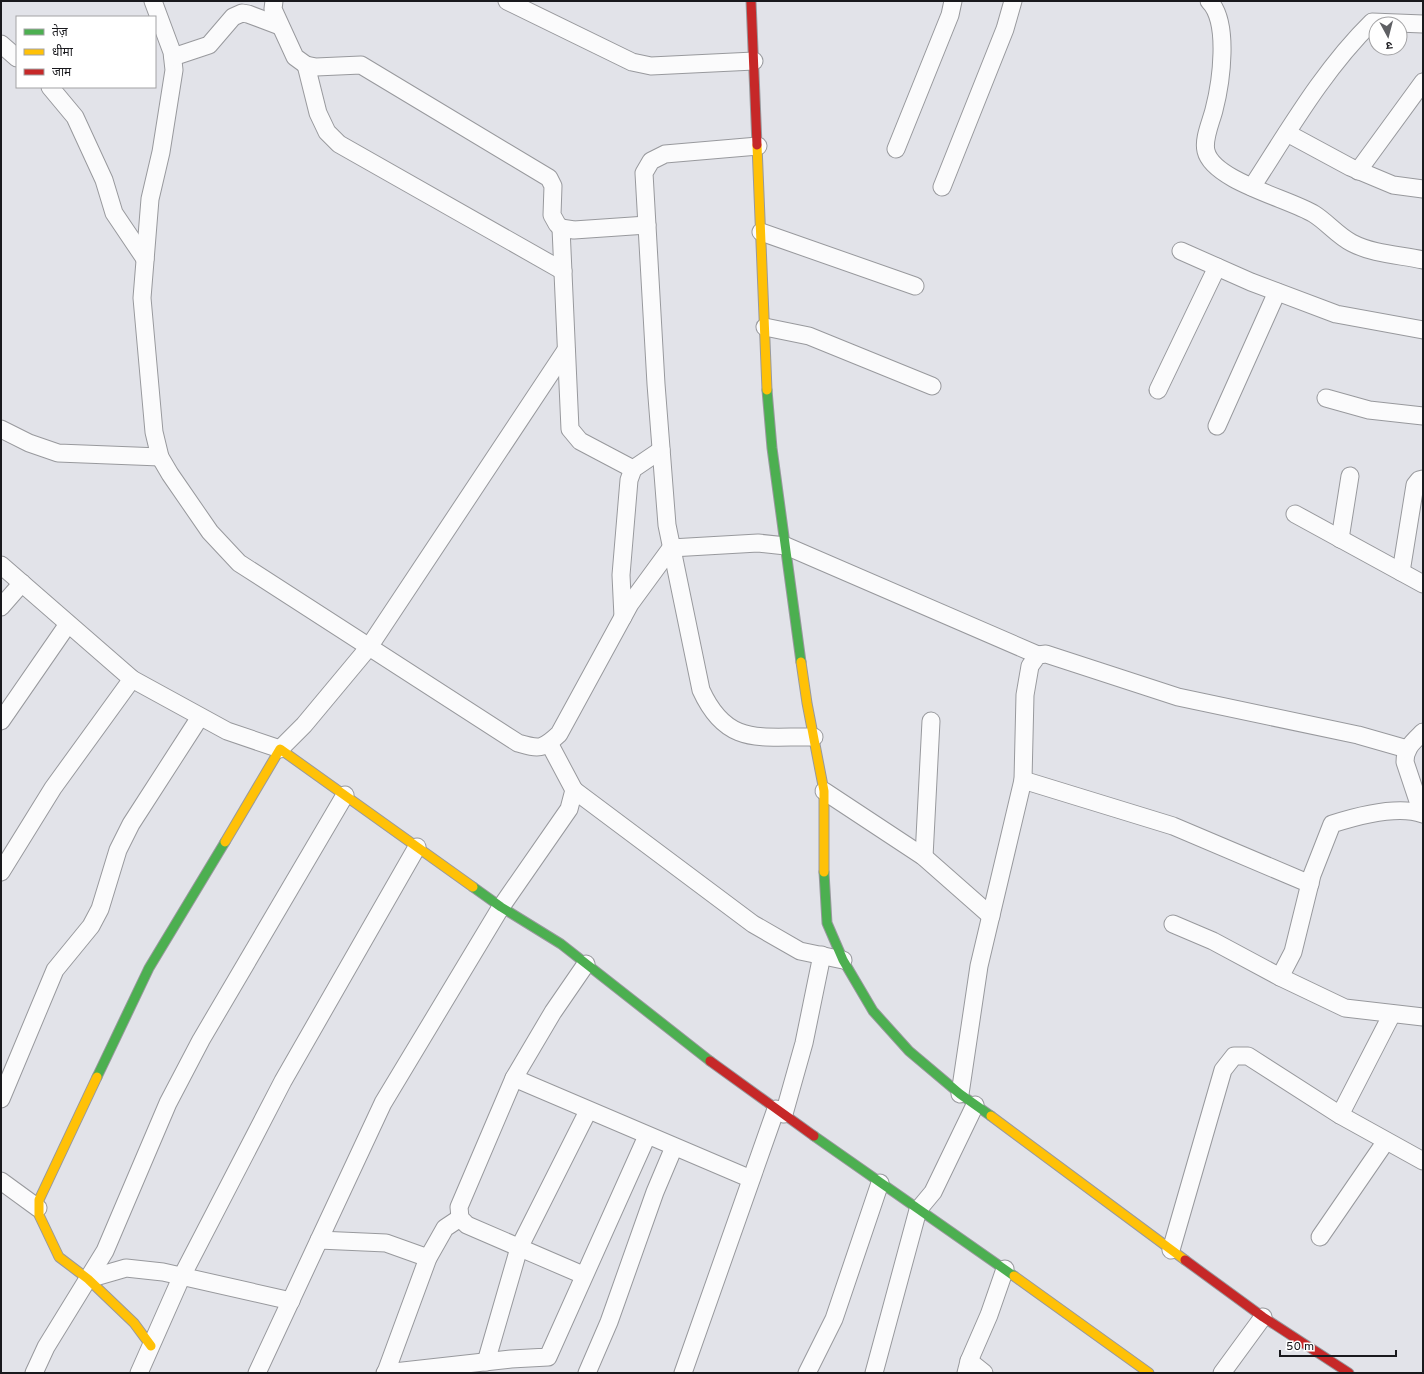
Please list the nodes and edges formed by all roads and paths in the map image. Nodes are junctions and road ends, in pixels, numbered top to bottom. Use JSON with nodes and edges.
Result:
{"nodes":[{"id":1,"x":153,"y":1,"type":"edge"},
{"id":2,"x":274,"y":1,"type":"edge"},
{"id":3,"x":507,"y":1,"type":"edge"},
{"id":4,"x":752,"y":1,"type":"edge"},
{"id":5,"x":953,"y":1,"type":"edge"},
{"id":6,"x":1014,"y":1,"type":"edge"},
{"id":7,"x":1209,"y":1,"type":"edge"},
{"id":8,"x":1423,"y":24,"type":"edge"},
{"id":9,"x":280,"y":26,"type":"junction"},
{"id":10,"x":1,"y":44,"type":"edge"},
{"id":11,"x":16,"y":57,"type":"edge"},
{"id":12,"x":173,"y":57,"type":"junction"},
{"id":13,"x":754,"y":61,"type":"junction"},
{"id":14,"x":306,"y":65,"type":"junction"},
{"id":15,"x":1423,"y":82,"type":"edge"},
{"id":16,"x":51,"y":88,"type":"edge"},
{"id":17,"x":1287,"y":133,"type":"junction"},
{"id":18,"x":758,"y":146,"type":"junction"},
{"id":19,"x":896,"y":149,"type":"dead end"},
{"id":20,"x":1358,"y":171,"type":"junction"},
{"id":21,"x":942,"y":187,"type":"dead end"},
{"id":22,"x":1252,"y":188,"type":"junction"},
{"id":23,"x":1423,"y":189,"type":"edge"},
{"id":24,"x":647,"y":225,"type":"junction"},
{"id":25,"x":561,"y":228,"type":"junction"},
{"id":26,"x":761,"y":232,"type":"junction"},
{"id":27,"x":1181,"y":252,"type":"dead end"},
{"id":28,"x":145,"y":259,"type":"junction"},
{"id":29,"x":1423,"y":260,"type":"edge"},
{"id":30,"x":1217,"y":267,"type":"junction"},
{"id":31,"x":563,"y":270,"type":"junction"},
{"id":32,"x":915,"y":286,"type":"dead end"},
{"id":33,"x":1277,"y":292,"type":"junction"},
{"id":34,"x":765,"y":326,"type":"junction"},
{"id":35,"x":1423,"y":330,"type":"edge"},
{"id":36,"x":566,"y":350,"type":"junction"},
{"id":37,"x":932,"y":386,"type":"dead end"},
{"id":38,"x":1158,"y":390,"type":"dead end"},
{"id":39,"x":1326,"y":398,"type":"dead end"},
{"id":40,"x":1423,"y":416,"type":"edge"},
{"id":41,"x":1217,"y":426,"type":"dead end"},
{"id":42,"x":1,"y":429,"type":"edge"},
{"id":43,"x":661,"y":450,"type":"junction"},
{"id":44,"x":160,"y":456,"type":"junction"},
{"id":45,"x":633,"y":469,"type":"junction"},
{"id":46,"x":1350,"y":476,"type":"dead end"},
{"id":47,"x":1423,"y":479,"type":"edge"},
{"id":48,"x":1295,"y":514,"type":"dead end"},
{"id":49,"x":1340,"y":539,"type":"junction"},
{"id":50,"x":786,"y":546,"type":"junction"},
{"id":51,"x":671,"y":548,"type":"junction"},
{"id":52,"x":1,"y":564,"type":"edge"},
{"id":53,"x":1402,"y":572,"type":"junction"},
{"id":54,"x":22,"y":583,"type":"junction"},
{"id":55,"x":1423,"y":584,"type":"edge"},
{"id":56,"x":1,"y":607,"type":"edge"},
{"id":57,"x":623,"y":617,"type":"junction"},
{"id":58,"x":68,"y":624,"type":"junction"},
{"id":59,"x":368,"y":647,"type":"junction"},
{"id":60,"x":1038,"y":655,"type":"junction"},
{"id":61,"x":132,"y":679,"type":"junction"},
{"id":62,"x":200,"y":716,"type":"junction"},
{"id":63,"x":1,"y":721,"type":"edge"},
{"id":64,"x":931,"y":721,"type":"dead end"},
{"id":65,"x":1423,"y":732,"type":"edge"},
{"id":66,"x":814,"y":737,"type":"junction"},
{"id":67,"x":549,"y":743,"type":"junction"},
{"id":68,"x":280,"y":749,"type":"junction"},
{"id":69,"x":1407,"y":749,"type":"junction"},
{"id":70,"x":1023,"y":780,"type":"junction"},
{"id":71,"x":574,"y":790,"type":"junction"},
{"id":72,"x":824,"y":791,"type":"junction"},
{"id":73,"x":345,"y":795,"type":"junction"},
{"id":74,"x":1422,"y":814,"type":"edge"},
{"id":75,"x":417,"y":847,"type":"junction"},
{"id":76,"x":924,"y":857,"type":"junction"},
{"id":77,"x":1,"y":872,"type":"edge"},
{"id":78,"x":1310,"y":884,"type":"junction"},
{"id":79,"x":501,"y":907,"type":"junction"},
{"id":80,"x":991,"y":916,"type":"junction"},
{"id":81,"x":1172,"y":924,"type":"dead end"},
{"id":82,"x":822,"y":955,"type":"junction"},
{"id":83,"x":843,"y":960,"type":"junction"},
{"id":84,"x":586,"y":964,"type":"junction"},
{"id":85,"x":1280,"y":977,"type":"junction"},
{"id":86,"x":1392,"y":1014,"type":"junction"},
{"id":87,"x":1423,"y":1017,"type":"edge"},
{"id":88,"x":514,"y":1078,"type":"junction"},
{"id":89,"x":960,"y":1094,"type":"junction"},
{"id":90,"x":1,"y":1099,"type":"edge"},
{"id":91,"x":974,"y":1105,"type":"junction"},
{"id":92,"x":588,"y":1111,"type":"junction"},
{"id":93,"x":780,"y":1112,"type":"junction"},
{"id":94,"x":1340,"y":1115,"type":"junction"},
{"id":95,"x":647,"y":1136,"type":"junction"},
{"id":96,"x":1386,"y":1141,"type":"junction"},
{"id":97,"x":674,"y":1147,"type":"junction"},
{"id":98,"x":1423,"y":1161,"type":"edge"},
{"id":99,"x":751,"y":1179,"type":"junction"},
{"id":100,"x":1,"y":1181,"type":"edge"},
{"id":101,"x":880,"y":1183,"type":"junction"},
{"id":102,"x":38,"y":1208,"type":"junction"},
{"id":103,"x":918,"y":1210,"type":"junction"},
{"id":104,"x":460,"y":1218,"type":"junction"},
{"id":105,"x":1320,"y":1237,"type":"dead end"},
{"id":106,"x":319,"y":1240,"type":"junction"},
{"id":107,"x":519,"y":1248,"type":"junction"},
{"id":108,"x":1171,"y":1250,"type":"junction"},
{"id":109,"x":428,"y":1258,"type":"junction"},
{"id":110,"x":1005,"y":1269,"type":"junction"},
{"id":111,"x":583,"y":1275,"type":"junction"},
{"id":112,"x":181,"y":1278,"type":"junction"},
{"id":113,"x":88,"y":1279,"type":"junction"},
{"id":114,"x":291,"y":1301,"type":"junction"},
{"id":115,"x":1263,"y":1317,"type":"junction"},
{"id":116,"x":151,"y":1346,"type":"junction"},
{"id":117,"x":486,"y":1362,"type":"junction"},
{"id":118,"x":508,"y":1366,"type":"edge"},
{"id":119,"x":967,"y":1367,"type":"edge"},
{"id":120,"x":386,"y":1372,"type":"edge"},
{"id":121,"x":34,"y":1373,"type":"edge"},
{"id":122,"x":139,"y":1373,"type":"edge"},
{"id":123,"x":257,"y":1373,"type":"edge"},
{"id":124,"x":588,"y":1373,"type":"edge"},
{"id":125,"x":683,"y":1373,"type":"edge"},
{"id":126,"x":807,"y":1373,"type":"edge"},
{"id":127,"x":874,"y":1373,"type":"edge"},
{"id":128,"x":984,"y":1373,"type":"edge"},
{"id":129,"x":1149,"y":1373,"type":"edge"},
{"id":130,"x":1222,"y":1373,"type":"edge"},
{"id":131,"x":1349,"y":1373,"type":"edge"}],
"edges":[{"from":1,"to":12,"type":"street"},
{"from":2,"to":9,"type":"street"},
{"from":3,"to":13,"type":"street"},
{"from":4,"to":13,"type":"street"},
{"from":5,"to":19,"type":"street"},
{"from":6,"to":21,"type":"street"},
{"from":7,"to":22,"type":"street"},
{"from":8,"to":17,"type":"street"},
{"from":9,"to":12,"type":"street"},
{"from":9,"to":14,"type":"street"},
{"from":10,"to":11,"type":"street"},
{"from":12,"to":28,"type":"street"},
{"from":13,"to":18,"type":"street"},
{"from":14,"to":25,"type":"street"},
{"from":14,"to":31,"type":"street"},
{"from":15,"to":20,"type":"street"},
{"from":16,"to":28,"type":"street"},
{"from":17,"to":20,"type":"street"},
{"from":17,"to":22,"type":"street"},
{"from":18,"to":24,"type":"street"},
{"from":18,"to":26,"type":"street"},
{"from":20,"to":23,"type":"street"},
{"from":22,"to":29,"type":"street"},
{"from":24,"to":25,"type":"street"},
{"from":24,"to":43,"type":"street"},
{"from":25,"to":31,"type":"street"},
{"from":26,"to":32,"type":"street"},
{"from":26,"to":34,"type":"street"},
{"from":27,"to":30,"type":"street"},
{"from":28,"to":44,"type":"street"},
{"from":30,"to":33,"type":"street"},
{"from":30,"to":38,"type":"street"},
{"from":31,"to":36,"type":"street"},
{"from":33,"to":35,"type":"street"},
{"from":33,"to":41,"type":"street"},
{"from":34,"to":37,"type":"street"},
{"from":34,"to":50,"type":"street"},
{"from":36,"to":45,"type":"street"},
{"from":36,"to":59,"type":"street"},
{"from":39,"to":40,"type":"street"},
{"from":42,"to":44,"type":"street"},
{"from":43,"to":45,"type":"street"},
{"from":43,"to":51,"type":"street"},
{"from":44,"to":59,"type":"street"},
{"from":45,"to":57,"type":"street"},
{"from":46,"to":49,"type":"street"},
{"from":47,"to":53,"type":"street"},
{"from":48,"to":49,"type":"street"},
{"from":49,"to":53,"type":"street"},
{"from":50,"to":51,"type":"street"},
{"from":50,"to":60,"type":"street"},
{"from":50,"to":66,"type":"street"},
{"from":51,"to":57,"type":"street"},
{"from":51,"to":66,"type":"street"},
{"from":52,"to":54,"type":"street"},
{"from":53,"to":55,"type":"street"},
{"from":54,"to":56,"type":"street"},
{"from":54,"to":58,"type":"street"},
{"from":57,"to":67,"type":"street"},
{"from":58,"to":61,"type":"street"},
{"from":58,"to":63,"type":"street"},
{"from":59,"to":67,"type":"street"},
{"from":59,"to":68,"type":"street"},
{"from":60,"to":69,"type":"street"},
{"from":60,"to":70,"type":"street"},
{"from":61,"to":62,"type":"street"},
{"from":61,"to":77,"type":"street"},
{"from":62,"to":68,"type":"street"},
{"from":62,"to":90,"type":"street"},
{"from":64,"to":76,"type":"street"},
{"from":65,"to":69,"type":"street"},
{"from":66,"to":72,"type":"street"},
{"from":67,"to":71,"type":"street"},
{"from":68,"to":73,"type":"street"},
{"from":68,"to":102,"type":"street"},
{"from":69,"to":74,"type":"street"},
{"from":70,"to":78,"type":"street"},
{"from":70,"to":80,"type":"street"},
{"from":71,"to":79,"type":"street"},
{"from":71,"to":82,"type":"street"},
{"from":72,"to":76,"type":"street"},
{"from":72,"to":83,"type":"street"},
{"from":73,"to":75,"type":"street"},
{"from":73,"to":113,"type":"street"},
{"from":74,"to":78,"type":"street"},
{"from":75,"to":79,"type":"street"},
{"from":75,"to":112,"type":"street"},
{"from":76,"to":80,"type":"street"},
{"from":78,"to":85,"type":"street"},
{"from":79,"to":84,"type":"street"},
{"from":79,"to":106,"type":"street"},
{"from":80,"to":89,"type":"street"},
{"from":81,"to":85,"type":"street"},
{"from":82,"to":83,"type":"street"},
{"from":82,"to":93,"type":"street"},
{"from":83,"to":89,"type":"street"},
{"from":84,"to":88,"type":"street"},
{"from":84,"to":93,"type":"street"},
{"from":85,"to":86,"type":"street"},
{"from":86,"to":87,"type":"street"},
{"from":86,"to":94,"type":"street"},
{"from":88,"to":92,"type":"street"},
{"from":88,"to":104,"type":"street"},
{"from":89,"to":91,"type":"street"},
{"from":91,"to":103,"type":"street"},
{"from":91,"to":108,"type":"street"},
{"from":92,"to":95,"type":"street"},
{"from":92,"to":107,"type":"street"},
{"from":93,"to":99,"type":"street"},
{"from":93,"to":101,"type":"street"},
{"from":94,"to":96,"type":"street"},
{"from":94,"to":108,"type":"street"},
{"from":95,"to":97,"type":"street"},
{"from":95,"to":111,"type":"street"},
{"from":96,"to":98,"type":"street"},
{"from":96,"to":105,"type":"street"},
{"from":97,"to":99,"type":"street"},
{"from":97,"to":124,"type":"street"},
{"from":99,"to":125,"type":"street"},
{"from":100,"to":102,"type":"street"},
{"from":101,"to":103,"type":"street"},
{"from":101,"to":126,"type":"street"},
{"from":102,"to":113,"type":"street"},
{"from":103,"to":110,"type":"street"},
{"from":103,"to":127,"type":"street"},
{"from":104,"to":107,"type":"street"},
{"from":104,"to":109,"type":"street"},
{"from":106,"to":109,"type":"street"},
{"from":106,"to":114,"type":"street"},
{"from":107,"to":111,"type":"street"},
{"from":107,"to":117,"type":"street"},
{"from":108,"to":115,"type":"street"},
{"from":109,"to":120,"type":"street"},
{"from":110,"to":119,"type":"street"},
{"from":110,"to":129,"type":"street"},
{"from":111,"to":118,"type":"street"},
{"from":112,"to":113,"type":"street"},
{"from":112,"to":114,"type":"street"},
{"from":112,"to":116,"type":"street"},
{"from":113,"to":116,"type":"street"},
{"from":113,"to":121,"type":"street"},
{"from":114,"to":123,"type":"street"},
{"from":115,"to":130,"type":"street"},
{"from":115,"to":131,"type":"street"},
{"from":116,"to":122,"type":"street"},
{"from":117,"to":118,"type":"street"},
{"from":117,"to":120,"type":"street"},
{"from":119,"to":128,"type":"street"}]}
